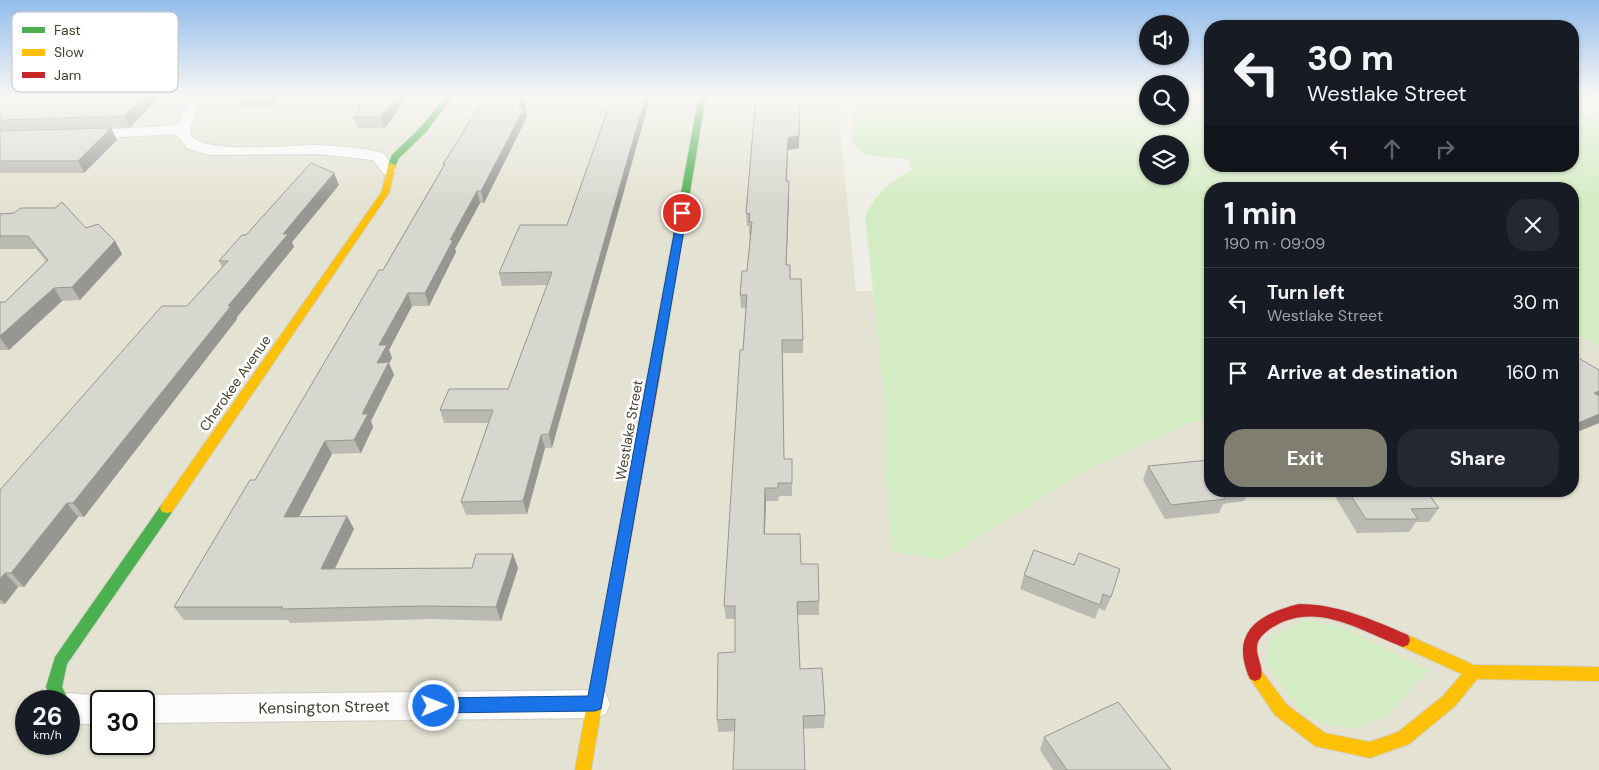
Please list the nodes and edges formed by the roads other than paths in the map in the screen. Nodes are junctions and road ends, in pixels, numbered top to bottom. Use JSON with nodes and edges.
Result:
{"nodes":[{"id":1,"x":153,"y":131,"type":"edge"},
{"id":2,"x":183,"y":131,"type":"edge"},
{"id":3,"x":422,"y":131,"type":"edge"},
{"id":4,"x":697,"y":131,"type":"edge"},
{"id":5,"x":75,"y":136,"type":"edge"},
{"id":6,"x":389,"y":171,"type":"junction"},
{"id":7,"x":1473,"y":672,"type":"junction"},
{"id":8,"x":1599,"y":674,"type":"edge"},
{"id":9,"x":57,"y":690,"type":"edge"},
{"id":10,"x":595,"y":704,"type":"junction"},
{"id":11,"x":155,"y":709,"type":"edge"},
{"id":12,"x":583,"y":770,"type":"edge"}],
"edges":[{"from":1,"to":5,"type":"street"},
{"from":2,"to":6,"type":"street"},
{"from":3,"to":6,"type":"street","name":"Cherokee Avenue"},
{"from":4,"to":10,"type":"street","name":"Westlake Street"},
{"from":6,"to":9,"type":"street","name":"Cherokee Avenue"},
{"from":7,"to":7,"type":"street"},
{"from":7,"to":8,"type":"street"},
{"from":10,"to":11,"type":"street","name":"Kensington Street"},
{"from":10,"to":12,"type":"street","name":"Westlake Street"}]}
